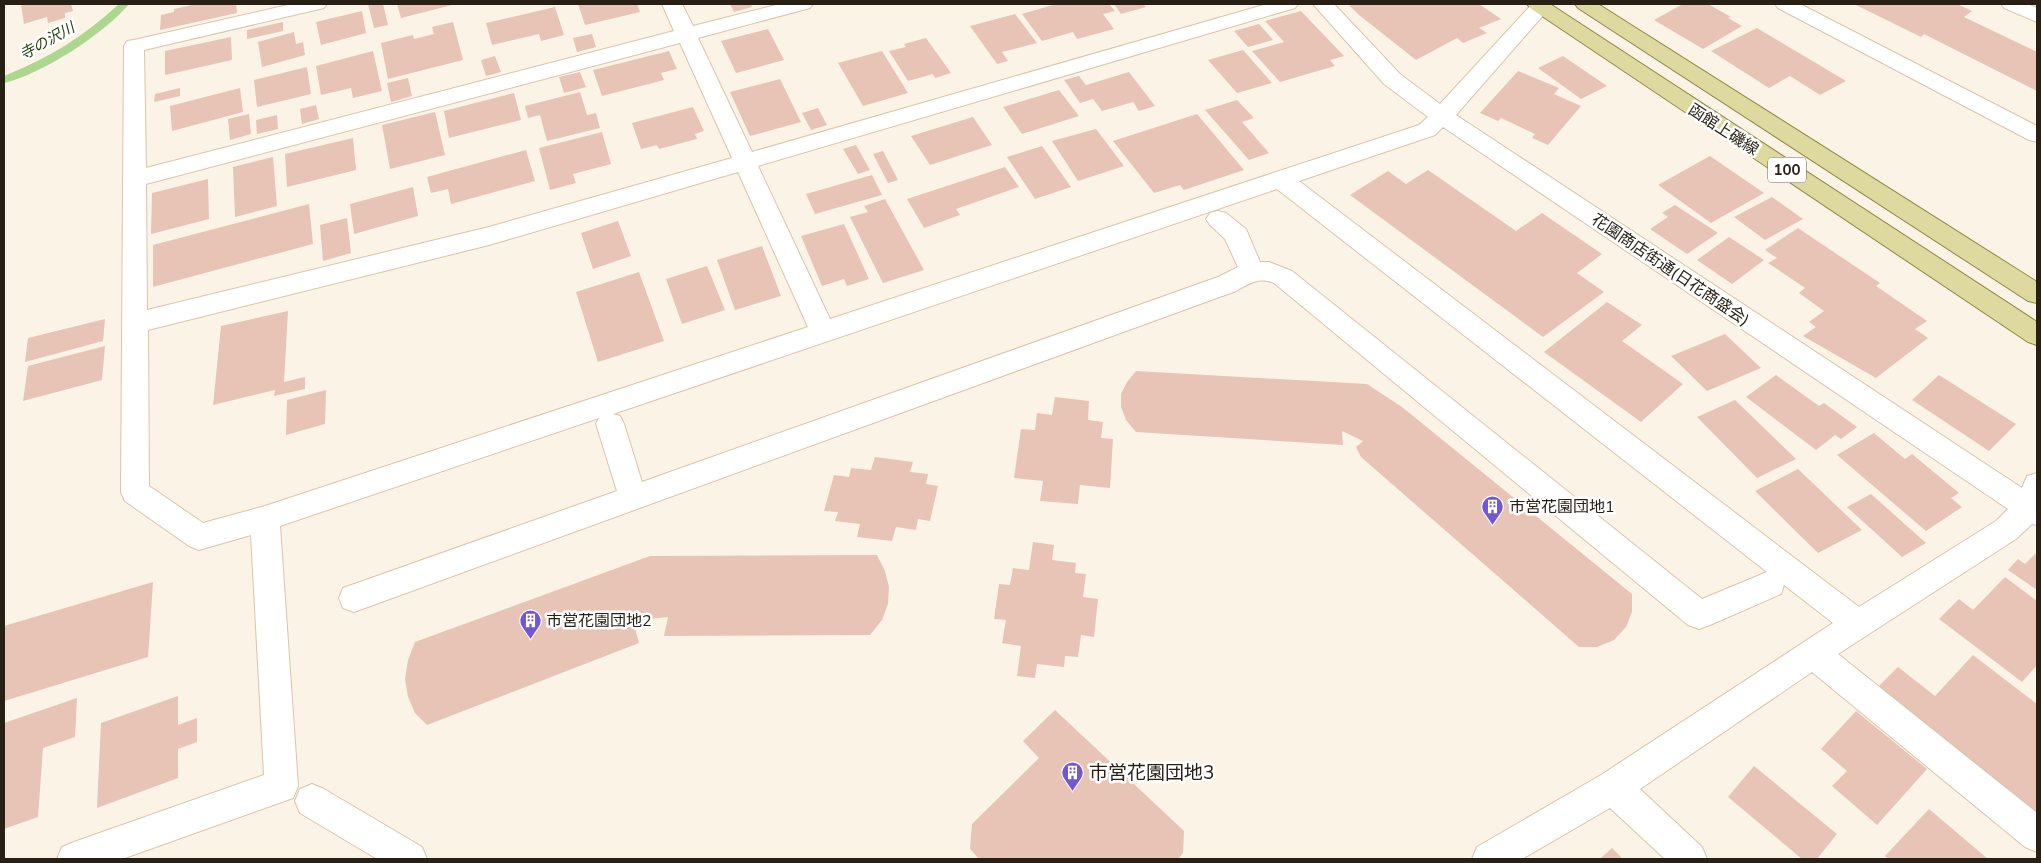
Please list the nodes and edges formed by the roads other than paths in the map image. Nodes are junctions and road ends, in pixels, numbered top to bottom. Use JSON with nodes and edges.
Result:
{"nodes":[{"id":1,"x":317,"y":4,"type":"edge"},
{"id":2,"x":672,"y":4,"type":"edge"},
{"id":3,"x":803,"y":4,"type":"edge"},
{"id":4,"x":1288,"y":4,"type":"edge"},
{"id":5,"x":1323,"y":4,"type":"edge"},
{"id":6,"x":1585,"y":4,"type":"edge"},
{"id":7,"x":1785,"y":4,"type":"edge"},
{"id":8,"x":2010,"y":4,"type":"edge"},
{"id":9,"x":1540,"y":5,"type":"edge"},
{"id":10,"x":2037,"y":16,"type":"edge"},
{"id":11,"x":687,"y":34,"type":"junction"},
{"id":12,"x":1442,"y":116,"type":"junction"},
{"id":13,"x":2037,"y":135,"type":"edge"},
{"id":14,"x":745,"y":162,"type":"junction"},
{"id":15,"x":134,"y":179,"type":"junction"},
{"id":16,"x":1280,"y":180,"type":"junction"},
{"id":17,"x":1218,"y":219,"type":"dead end"},
{"id":18,"x":1252,"y":272,"type":"junction"},
{"id":19,"x":2037,"y":294,"type":"edge"},
{"id":20,"x":136,"y":323,"type":"junction"},
{"id":21,"x":823,"y":332,"type":"junction"},
{"id":22,"x":2037,"y":335,"type":"edge"},
{"id":23,"x":610,"y":424,"type":"dead end"},
{"id":24,"x":633,"y":498,"type":"junction"},
{"id":25,"x":2035,"y":502,"type":"edge"},
{"id":26,"x":265,"y":518,"type":"junction"},
{"id":27,"x":1770,"y":584,"type":"dead end"},
{"id":28,"x":354,"y":598,"type":"dead end"},
{"id":29,"x":1859,"y":625,"type":"junction"},
{"id":30,"x":1813,"y":653,"type":"junction"},
{"id":31,"x":1613,"y":787,"type":"junction"},
{"id":32,"x":312,"y":801,"type":"dead end"},
{"id":33,"x":2037,"y":835,"type":"edge"},
{"id":34,"x":74,"y":859,"type":"edge"},
{"id":35,"x":410,"y":859,"type":"edge"},
{"id":36,"x":1489,"y":859,"type":"edge"},
{"id":37,"x":1690,"y":859,"type":"edge"}],
"edges":[{"from":1,"to":15,"type":"street"},
{"from":2,"to":11,"type":"street"},
{"from":3,"to":11,"type":"street"},
{"from":4,"to":14,"type":"street"},
{"from":5,"to":12,"type":"street","name":"花園商店街通(日花商盛会)"},
{"from":6,"to":19,"type":"main road","name":"函館上磯線","number":"100"},
{"from":7,"to":13,"type":"street"},
{"from":8,"to":10,"type":"street"},
{"from":9,"to":12,"type":"street"},
{"from":9,"to":22,"type":"main road","name":"函館上磯線","number":"100"},
{"from":11,"to":14,"type":"street"},
{"from":11,"to":15,"type":"street"},
{"from":12,"to":16,"type":"street"},
{"from":12,"to":25,"type":"street","name":"花園商店街通(日花商盛会)"},
{"from":14,"to":20,"type":"street"},
{"from":14,"to":21,"type":"street"},
{"from":15,"to":20,"type":"street"},
{"from":16,"to":21,"type":"street"},
{"from":16,"to":29,"type":"street"},
{"from":17,"to":18,"type":"street"},
{"from":18,"to":24,"type":"street"},
{"from":18,"to":27,"type":"street"},
{"from":20,"to":26,"type":"street"},
{"from":21,"to":26,"type":"street"},
{"from":23,"to":24,"type":"street"},
{"from":24,"to":28,"type":"street"},
{"from":25,"to":29,"type":"street"},
{"from":26,"to":34,"type":"street"},
{"from":29,"to":30,"type":"street"},
{"from":30,"to":31,"type":"street"},
{"from":30,"to":33,"type":"street"},
{"from":31,"to":36,"type":"street"},
{"from":31,"to":37,"type":"street"},
{"from":32,"to":35,"type":"street"}]}
